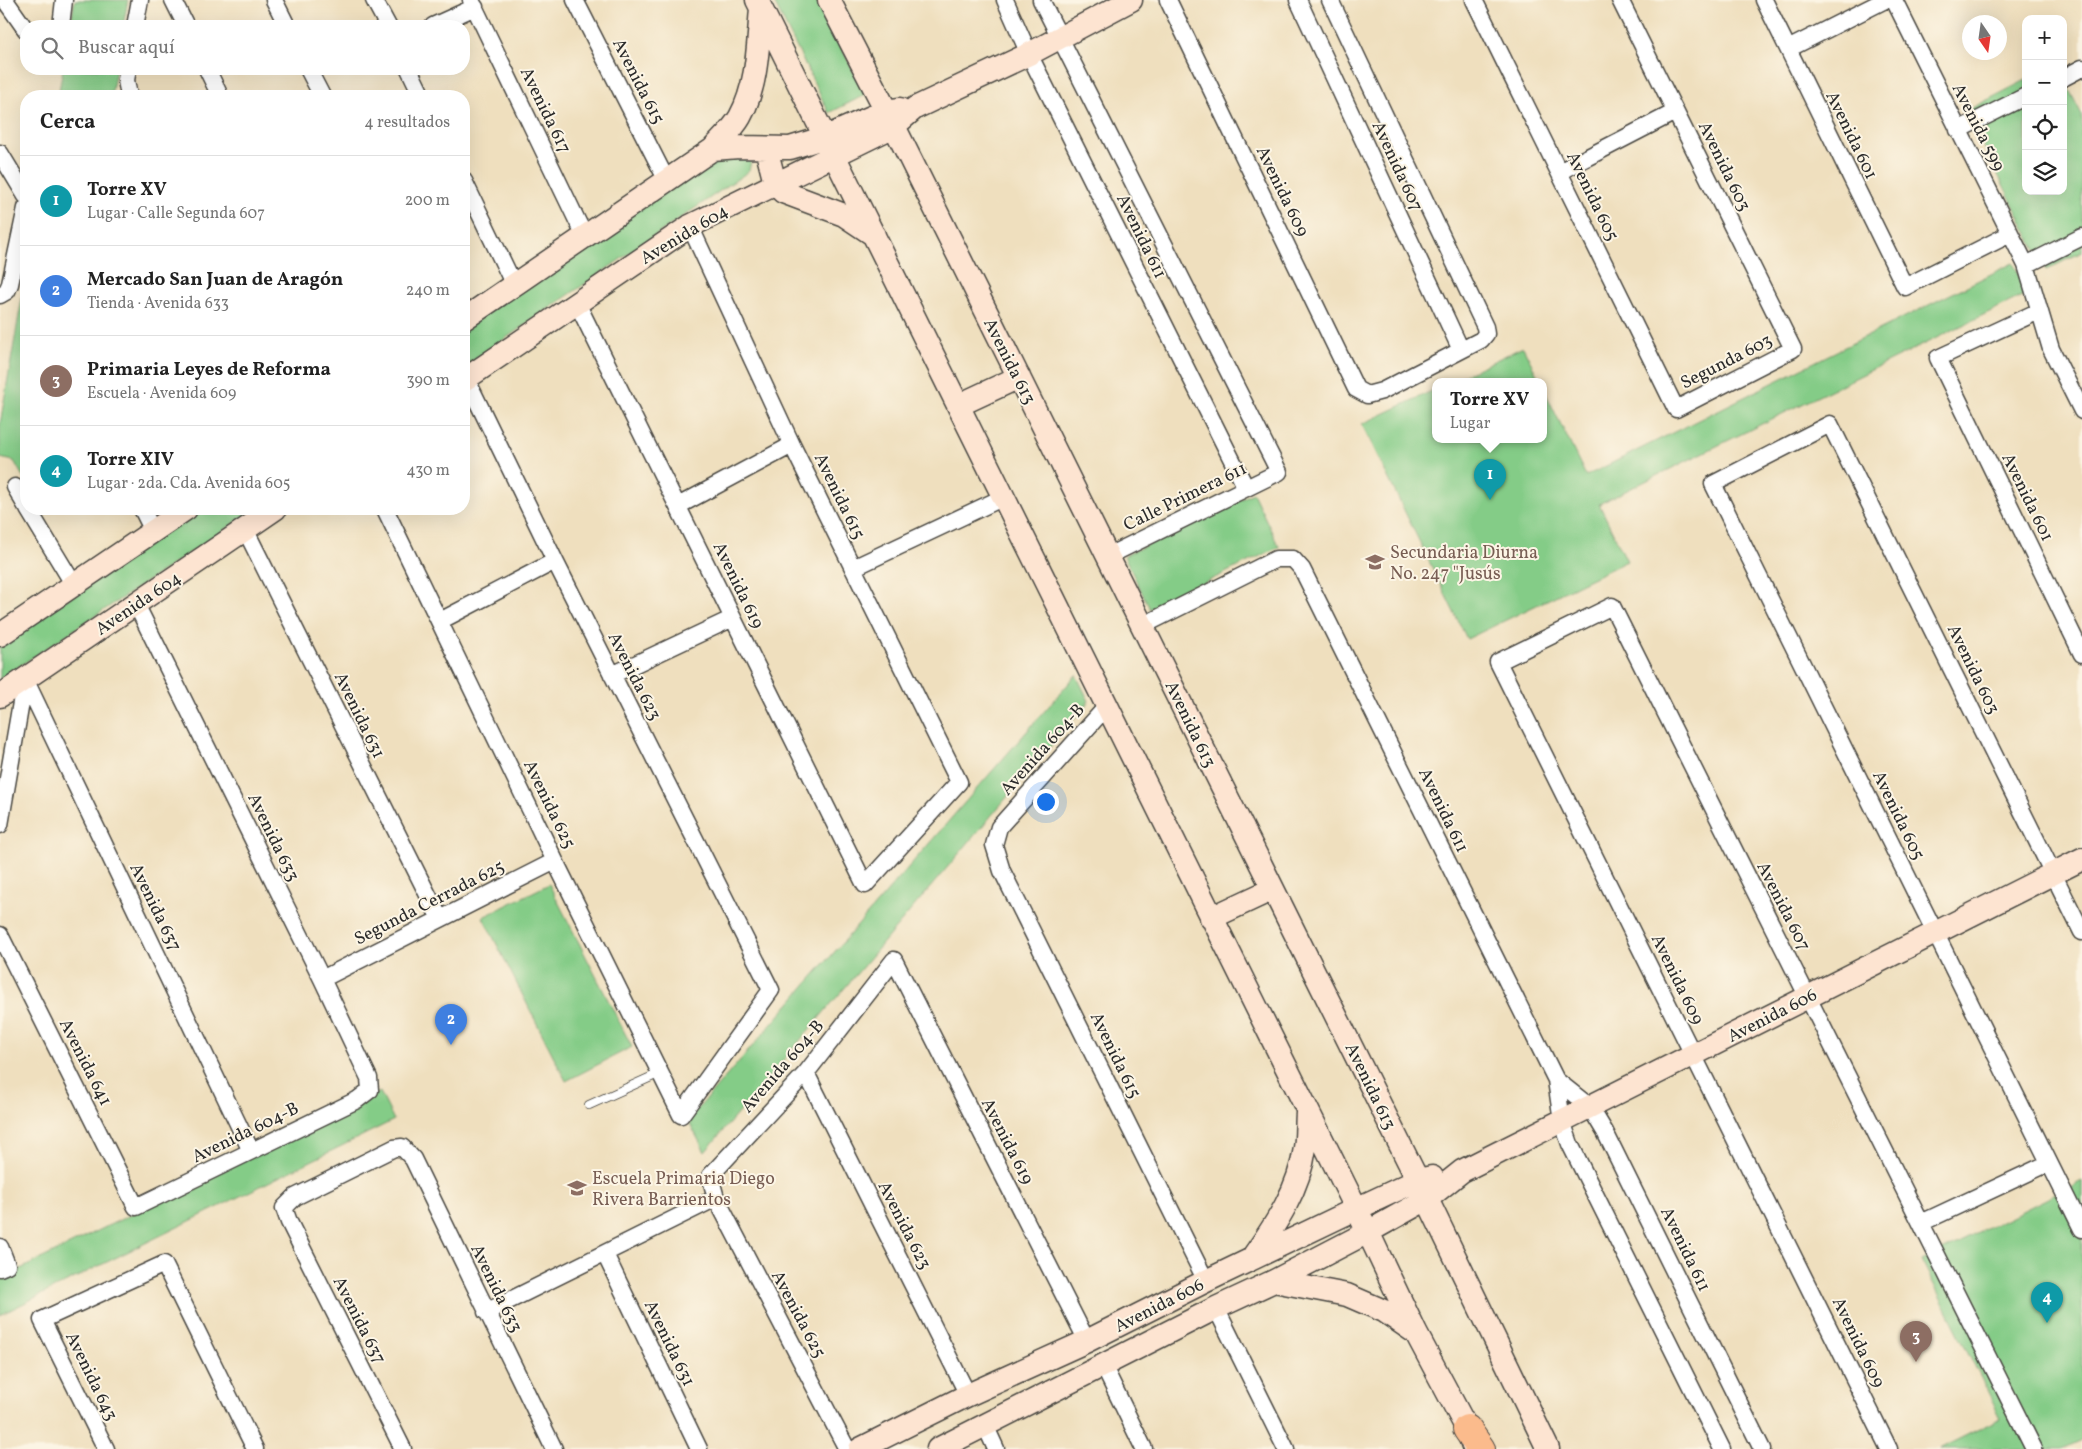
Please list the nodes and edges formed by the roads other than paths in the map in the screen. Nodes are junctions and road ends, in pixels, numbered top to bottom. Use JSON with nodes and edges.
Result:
{"nodes":[{"id":1,"x":5,"y":0,"type":"edge"},
{"id":2,"x":64,"y":0,"type":"edge"},
{"id":3,"x":140,"y":0,"type":"edge"},
{"id":4,"x":173,"y":0,"type":"edge"},
{"id":5,"x":274,"y":0,"type":"edge"},
{"id":6,"x":374,"y":0,"type":"edge"},
{"id":7,"x":575,"y":0,"type":"edge"},
{"id":8,"x":829,"y":0,"type":"edge"},
{"id":9,"x":1005,"y":0,"type":"edge"},
{"id":10,"x":1041,"y":0,"type":"edge"},
{"id":11,"x":1131,"y":0,"type":"edge"},
{"id":12,"x":1168,"y":0,"type":"edge"},
{"id":13,"x":1298,"y":0,"type":"edge"},
{"id":14,"x":1330,"y":0,"type":"edge"},
{"id":15,"x":1474,"y":0,"type":"edge"},
{"id":16,"x":1620,"y":0,"type":"edge"},
{"id":17,"x":1764,"y":0,"type":"edge"},
{"id":18,"x":1884,"y":0,"type":"edge"},
{"id":19,"x":1894,"y":0,"type":"edge"},
{"id":20,"x":759,"y":3,"type":"edge"},
{"id":21,"x":473,"y":4,"type":"edge"},
{"id":22,"x":62,"y":20,"type":"edge"},
{"id":23,"x":136,"y":20,"type":"edge"},
{"id":24,"x":183,"y":20,"type":"edge"},
{"id":25,"x":284,"y":20,"type":"edge"},
{"id":26,"x":385,"y":20,"type":"edge"},
{"id":27,"x":444,"y":20,"type":"edge"},
{"id":28,"x":20,"y":21,"type":"edge"},
{"id":29,"x":1060,"y":38,"type":"junction"},
{"id":30,"x":1788,"y":49,"type":"junction"},
{"id":31,"x":1029,"y":54,"type":"junction"},
{"id":32,"x":2082,"y":68,"type":"edge"},
{"id":33,"x":128,"y":75,"type":"edge"},
{"id":34,"x":210,"y":75,"type":"edge"},
{"id":35,"x":311,"y":75,"type":"edge"},
{"id":36,"x":412,"y":75,"type":"edge"},
{"id":37,"x":2067,"y":76,"type":"edge"},
{"id":38,"x":128,"y":90,"type":"edge"},
{"id":39,"x":217,"y":90,"type":"edge"},
{"id":40,"x":319,"y":90,"type":"edge"},
{"id":41,"x":419,"y":90,"type":"edge"},
{"id":42,"x":2022,"y":98,"type":"edge"},
{"id":43,"x":1676,"y":112,"type":"junction"},
{"id":44,"x":889,"y":118,"type":"junction"},
{"id":45,"x":1958,"y":130,"type":"junction"},
{"id":46,"x":830,"y":145,"type":"junction"},
{"id":47,"x":766,"y":148,"type":"junction"},
{"id":48,"x":713,"y":149,"type":"junction"},
{"id":49,"x":0,"y":153,"type":"edge"},
{"id":50,"x":1559,"y":172,"type":"junction"},
{"id":51,"x":667,"y":181,"type":"junction"},
{"id":52,"x":775,"y":183,"type":"junction"},
{"id":53,"x":20,"y":186,"type":"edge"},
{"id":54,"x":470,"y":193,"type":"edge"},
{"id":55,"x":690,"y":226,"type":"junction"},
{"id":56,"x":2010,"y":234,"type":"junction"},
{"id":57,"x":875,"y":235,"type":"junction"},
{"id":58,"x":20,"y":236,"type":"edge"},
{"id":59,"x":2082,"y":236,"type":"edge"},
{"id":60,"x":585,"y":237,"type":"junction"},
{"id":61,"x":2026,"y":265,"type":"junction"},
{"id":62,"x":514,"y":285,"type":"junction"},
{"id":63,"x":0,"y":295,"type":"edge"},
{"id":64,"x":577,"y":303,"type":"junction"},
{"id":65,"x":2039,"y":311,"type":"junction"},
{"id":66,"x":470,"y":315,"type":"edge"},
{"id":67,"x":1793,"y":349,"type":"joint"},
{"id":68,"x":1461,"y":350,"type":"junction"},
{"id":69,"x":470,"y":376,"type":"edge"},
{"id":70,"x":1018,"y":377,"type":"junction"},
{"id":71,"x":470,"y":389,"type":"edge"},
{"id":72,"x":959,"y":405,"type":"junction"},
{"id":73,"x":1676,"y":409,"type":"joint"},
{"id":74,"x":2082,"y":411,"type":"edge"},
{"id":75,"x":792,"y":445,"type":"junction"},
{"id":76,"x":1279,"y":472,"type":"joint"},
{"id":77,"x":1713,"y":484,"type":"joint"},
{"id":78,"x":15,"y":487,"type":"dead end"},
{"id":79,"x":1246,"y":488,"type":"junction"},
{"id":80,"x":20,"y":495,"type":"edge"},
{"id":81,"x":1004,"y":497,"type":"junction"},
{"id":82,"x":678,"y":506,"type":"junction"},
{"id":83,"x":32,"y":515,"type":"edge"},
{"id":84,"x":145,"y":515,"type":"edge"},
{"id":85,"x":177,"y":515,"type":"edge"},
{"id":86,"x":266,"y":515,"type":"edge"},
{"id":87,"x":388,"y":515,"type":"edge"},
{"id":88,"x":245,"y":529,"type":"junction"},
{"id":89,"x":154,"y":531,"type":"junction"},
{"id":90,"x":1108,"y":556,"type":"junction"},
{"id":91,"x":555,"y":560,"type":"junction"},
{"id":92,"x":853,"y":568,"type":"junction"},
{"id":93,"x":74,"y":585,"type":"junction"},
{"id":94,"x":136,"y":604,"type":"junction"},
{"id":95,"x":733,"y":618,"type":"junction"},
{"id":96,"x":440,"y":621,"type":"junction"},
{"id":97,"x":1142,"y":626,"type":"junction"},
{"id":98,"x":0,"y":635,"type":"edge"},
{"id":99,"x":2082,"y":654,"type":"edge"},
{"id":100,"x":1498,"y":662,"type":"joint"},
{"id":101,"x":612,"y":675,"type":"junction"},
{"id":102,"x":25,"y":679,"type":"junction"},
{"id":103,"x":0,"y":696,"type":"edge"},
{"id":104,"x":1107,"y":706,"type":"junction"},
{"id":105,"x":0,"y":824,"type":"edge"},
{"id":106,"x":994,"y":845,"type":"joint"},
{"id":107,"x":2082,"y":859,"type":"edge"},
{"id":108,"x":555,"y":861,"type":"junction"},
{"id":109,"x":2053,"y":873,"type":"junction"},
{"id":110,"x":865,"y":885,"type":"joint"},
{"id":111,"x":1273,"y":889,"type":"junction"},
{"id":112,"x":1211,"y":918,"type":"junction"},
{"id":113,"x":440,"y":920,"type":"junction"},
{"id":114,"x":2082,"y":932,"type":"edge"},
{"id":115,"x":1935,"y":933,"type":"junction"},
{"id":116,"x":0,"y":935,"type":"edge"},
{"id":117,"x":894,"y":960,"type":"joint"},
{"id":118,"x":322,"y":979,"type":"junction"},
{"id":119,"x":1807,"y":997,"type":"junction"},
{"id":120,"x":1693,"y":1054,"type":"junction"},
{"id":121,"x":660,"y":1073,"type":"junction"},
{"id":122,"x":806,"y":1073,"type":"junction"},
{"id":123,"x":1556,"y":1080,"type":"junction"},
{"id":124,"x":370,"y":1090,"type":"joint"},
{"id":125,"x":589,"y":1105,"type":"dead end"},
{"id":126,"x":1590,"y":1107,"type":"junction"},
{"id":127,"x":1307,"y":1112,"type":"junction"},
{"id":128,"x":680,"y":1115,"type":"joint"},
{"id":129,"x":1562,"y":1121,"type":"junction"},
{"id":130,"x":252,"y":1151,"type":"junction"},
{"id":131,"x":2049,"y":1163,"type":"junction"},
{"id":132,"x":1423,"y":1190,"type":"junction"},
{"id":133,"x":716,"y":1198,"type":"junction"},
{"id":134,"x":136,"y":1207,"type":"joint"},
{"id":135,"x":284,"y":1208,"type":"joint"},
{"id":136,"x":1356,"y":1209,"type":"junction"},
{"id":137,"x":1921,"y":1223,"type":"junction"},
{"id":138,"x":2082,"y":1229,"type":"edge"},
{"id":139,"x":1368,"y":1232,"type":"junction"},
{"id":140,"x":1280,"y":1245,"type":"junction"},
{"id":141,"x":0,"y":1247,"type":"edge"},
{"id":142,"x":605,"y":1254,"type":"junction"},
{"id":143,"x":1251,"y":1260,"type":"junction"},
{"id":144,"x":4,"y":1267,"type":"edge"},
{"id":145,"x":1294,"y":1271,"type":"junction"},
{"id":146,"x":1206,"y":1281,"type":"junction"},
{"id":147,"x":1274,"y":1281,"type":"junction"},
{"id":148,"x":1216,"y":1308,"type":"junction"},
{"id":149,"x":486,"y":1312,"type":"junction"},
{"id":150,"x":1416,"y":1333,"type":"junction"},
{"id":151,"x":1087,"y":1341,"type":"junction"},
{"id":152,"x":1103,"y":1365,"type":"junction"},
{"id":153,"x":968,"y":1395,"type":"junction"},
{"id":154,"x":985,"y":1425,"type":"junction"},
{"id":155,"x":1474,"y":1442,"type":"edge"},
{"id":156,"x":106,"y":1449,"type":"edge"},
{"id":157,"x":255,"y":1449,"type":"edge"},
{"id":158,"x":403,"y":1449,"type":"edge"},
{"id":159,"x":554,"y":1449,"type":"edge"},
{"id":160,"x":699,"y":1449,"type":"edge"},
{"id":161,"x":847,"y":1449,"type":"edge"},
{"id":162,"x":860,"y":1449,"type":"edge"},
{"id":163,"x":938,"y":1449,"type":"edge"},
{"id":164,"x":996,"y":1449,"type":"edge"},
{"id":165,"x":1144,"y":1449,"type":"edge"},
{"id":166,"x":1286,"y":1449,"type":"edge"},
{"id":167,"x":1548,"y":1449,"type":"edge"},
{"id":168,"x":1722,"y":1449,"type":"edge"},
{"id":169,"x":1762,"y":1449,"type":"edge"},
{"id":170,"x":1890,"y":1449,"type":"edge"},
{"id":171,"x":2034,"y":1449,"type":"edge"}],
"edges":[{"from":1,"to":28,"type":"street"},
{"from":2,"to":22,"type":"street"},
{"from":3,"to":23,"type":"street"},
{"from":4,"to":24,"type":"street"},
{"from":5,"to":25,"type":"street"},
{"from":6,"to":26,"type":"street"},
{"from":7,"to":51,"type":"street","name":"Avenida 615"},
{"from":8,"to":44,"type":"street","name":"Avenida 613"},
{"from":9,"to":31,"type":"street","name":"Avenida 611"},
{"from":10,"to":29,"type":"street","name":"Avenida 611"},
{"from":11,"to":29,"type":"street","name":"Avenida 604"},
{"from":12,"to":68,"type":"street","name":"Avenida 609"},
{"from":13,"to":68,"type":"street","name":"Avenida 607"},
{"from":14,"to":68,"type":"street","name":"Avenida 607"},
{"from":15,"to":50,"type":"street","name":"Avenida 605"},
{"from":16,"to":43,"type":"street","name":"Avenida 603"},
{"from":17,"to":30,"type":"street","name":"Avenida 601"},
{"from":18,"to":30,"type":"street"},
{"from":19,"to":45,"type":"street","name":"Avenida 599"},
{"from":20,"to":46,"type":"street"},
{"from":20,"to":48,"type":"street"},
{"from":21,"to":27,"type":"street"},
{"from":21,"to":60,"type":"street","name":"Avenida 617"},
{"from":29,"to":31,"type":"street","name":"Avenida 604"},
{"from":29,"to":76,"type":"street","name":"Avenida 611"},
{"from":30,"to":56,"type":"street","name":"Avenida 601"},
{"from":31,"to":44,"type":"street","name":"Avenida 604"},
{"from":31,"to":79,"type":"street","name":"Avenida 611"},
{"from":32,"to":37,"type":"street"},
{"from":33,"to":38,"type":"street"},
{"from":34,"to":39,"type":"street"},
{"from":35,"to":40,"type":"street"},
{"from":36,"to":41,"type":"street"},
{"from":42,"to":45,"type":"street"},
{"from":43,"to":50,"type":"street"},
{"from":43,"to":67,"type":"street","name":"Avenida 603"},
{"from":44,"to":46,"type":"street","name":"Avenida 604"},
{"from":44,"to":70,"type":"street","name":"Avenida 613"},
{"from":45,"to":56,"type":"street","name":"Avenida 599"},
{"from":46,"to":47,"type":"street","name":"Avenida 604"},
{"from":46,"to":52,"type":"street","name":"Avenida 604"},
{"from":46,"to":57,"type":"street"},
{"from":47,"to":48,"type":"street","name":"Avenida 604"},
{"from":47,"to":52,"type":"street"},
{"from":48,"to":51,"type":"street"},
{"from":49,"to":53,"type":"street"},
{"from":50,"to":73,"type":"street","name":"Avenida 605"},
{"from":51,"to":60,"type":"street"},
{"from":52,"to":55,"type":"street","name":"Avenida 604"},
{"from":52,"to":57,"type":"street"},
{"from":54,"to":62,"type":"street"},
{"from":55,"to":64,"type":"street","name":"Avenida 604"},
{"from":55,"to":75,"type":"street","name":"Avenida 615"},
{"from":56,"to":61,"type":"street","name":"Avenida 599"},
{"from":57,"to":72,"type":"street"},
{"from":58,"to":63,"type":"street"},
{"from":59,"to":61,"type":"street"},
{"from":60,"to":62,"type":"street"},
{"from":61,"to":65,"type":"street","name":"Avenida 599"},
{"from":62,"to":66,"type":"street"},
{"from":64,"to":69,"type":"street","name":"Avenida 604"},
{"from":64,"to":82,"type":"street","name":"Avenida 619"},
{"from":65,"to":74,"type":"street","name":"Avenida 599"},
{"from":65,"to":99,"type":"street","name":"Avenida 601"},
{"from":67,"to":73,"type":"street","name":"Segunda 603"},
{"from":70,"to":72,"type":"street"},
{"from":70,"to":90,"type":"street","name":"Avenida 613"},
{"from":71,"to":91,"type":"street","name":"Avenida 623"},
{"from":72,"to":81,"type":"street"},
{"from":75,"to":82,"type":"street"},
{"from":75,"to":92,"type":"street","name":"Avenida 615"},
{"from":76,"to":79,"type":"street","name":"Calle Primera 611"},
{"from":77,"to":109,"type":"street","name":"Avenida 603"},
{"from":77,"to":115,"type":"street","name":"Avenida 605"},
{"from":78,"to":80,"type":"street"},
{"from":79,"to":90,"type":"street","name":"Calle Primera 611"},
{"from":81,"to":92,"type":"street"},
{"from":81,"to":104,"type":"street"},
{"from":82,"to":95,"type":"street","name":"Avenida 619"},
{"from":83,"to":93,"type":"street"},
{"from":84,"to":89,"type":"street"},
{"from":85,"to":89,"type":"street"},
{"from":86,"to":88,"type":"street","name":"Avenida 604"},
{"from":87,"to":96,"type":"street","name":"Avenida 625"},
{"from":88,"to":94,"type":"street","name":"Avenida 604"},
{"from":88,"to":113,"type":"street","name":"Avenida 631"},
{"from":89,"to":93,"type":"street"},
{"from":90,"to":97,"type":"street","name":"Avenida 613"},
{"from":91,"to":96,"type":"street"},
{"from":91,"to":101,"type":"street","name":"Avenida 623"},
{"from":92,"to":110,"type":"street","name":"Avenida 615"},
{"from":93,"to":98,"type":"street"},
{"from":94,"to":102,"type":"street","name":"Avenida 604"},
{"from":94,"to":118,"type":"street","name":"Avenida 633"},
{"from":95,"to":101,"type":"street"},
{"from":95,"to":110,"type":"street","name":"Avenida 619"},
{"from":96,"to":108,"type":"street","name":"Avenida 625"},
{"from":97,"to":111,"type":"street","name":"Avenida 613"},
{"from":97,"to":123,"type":"street","name":"Avenida 611"},
{"from":100,"to":119,"type":"street","name":"Avenida 607"},
{"from":100,"to":120,"type":"street","name":"Avenida 609"},
{"from":101,"to":128,"type":"street","name":"Avenida 623"},
{"from":102,"to":103,"type":"street","name":"Avenida 604"},
{"from":102,"to":105,"type":"street"},
{"from":102,"to":130,"type":"street","name":"Avenida 637"},
{"from":104,"to":106,"type":"street","name":"Avenida 604-B"},
{"from":104,"to":112,"type":"street"},
{"from":106,"to":146,"type":"street","name":"Avenida 615"},
{"from":107,"to":109,"type":"street","name":"Avenida 606"},
{"from":108,"to":113,"type":"street","name":"Segunda Cerrada 625"},
{"from":108,"to":121,"type":"street","name":"Avenida 625"},
{"from":109,"to":114,"type":"street","name":"Avenida 603"},
{"from":109,"to":115,"type":"street","name":"Avenida 606"},
{"from":111,"to":112,"type":"street"},
{"from":111,"to":132,"type":"street","name":"Avenida 613"},
{"from":112,"to":127,"type":"street"},
{"from":113,"to":118,"type":"street","name":"Segunda Cerrada 625"},
{"from":115,"to":119,"type":"street","name":"Avenida 606"},
{"from":115,"to":131,"type":"street","name":"Avenida 605"},
{"from":116,"to":134,"type":"street","name":"Avenida 641"},
{"from":117,"to":122,"type":"street","name":"Avenida 604-B"},
{"from":117,"to":151,"type":"street","name":"Avenida 619"},
{"from":118,"to":124,"type":"street","name":"Avenida 633"},
{"from":119,"to":120,"type":"street","name":"Avenida 606"},
{"from":119,"to":137,"type":"street","name":"Avenida 607"},
{"from":120,"to":126,"type":"street","name":"Avenida 606"},
{"from":120,"to":170,"type":"street","name":"Avenida 609"},
{"from":121,"to":125,"type":"lane"},
{"from":121,"to":128,"type":"street","name":"Avenida 625"},
{"from":122,"to":133,"type":"street","name":"Avenida 604-B"},
{"from":122,"to":153,"type":"street","name":"Avenida 623"},
{"from":123,"to":126,"type":"street","name":"Avenida 611"},
{"from":123,"to":129,"type":"street","name":"Avenida 611"},
{"from":124,"to":130,"type":"street","name":"Avenida 604-B"},
{"from":126,"to":129,"type":"street","name":"Avenida 606"},
{"from":126,"to":169,"type":"street","name":"Avenida 611"},
{"from":127,"to":136,"type":"street"},
{"from":127,"to":143,"type":"street"},
{"from":129,"to":132,"type":"street","name":"Avenida 606"},
{"from":129,"to":168,"type":"street","name":"Avenida 611"},
{"from":130,"to":134,"type":"street","name":"Avenida 604-B"},
{"from":131,"to":137,"type":"street"},
{"from":131,"to":138,"type":"street","name":"Avenida 605"},
{"from":132,"to":136,"type":"street","name":"Avenida 606"},
{"from":132,"to":139,"type":"street","name":"Avenida 606"},
{"from":132,"to":167,"type":"street","name":"Avenida 613"},
{"from":133,"to":142,"type":"street"},
{"from":133,"to":161,"type":"street","name":"Avenida 625"},
{"from":135,"to":149,"type":"street","name":"Avenida 633"},
{"from":135,"to":158,"type":"street","name":"Avenida 637"},
{"from":136,"to":139,"type":"street"},
{"from":136,"to":140,"type":"street","name":"Avenida 606"},
{"from":137,"to":171,"type":"street","name":"Avenida 607"},
{"from":139,"to":145,"type":"street","name":"Avenida 606"},
{"from":139,"to":150,"type":"street"},
{"from":140,"to":143,"type":"street","name":"Avenida 606"},
{"from":140,"to":145,"type":"street"},
{"from":141,"to":144,"type":"street"},
{"from":142,"to":149,"type":"street"},
{"from":142,"to":160,"type":"street","name":"Avenida 631"},
{"from":143,"to":146,"type":"street","name":"Avenida 606"},
{"from":145,"to":147,"type":"street","name":"Avenida 606"},
{"from":146,"to":151,"type":"street","name":"Avenida 606"},
{"from":147,"to":148,"type":"street","name":"Avenida 606"},
{"from":147,"to":150,"type":"street"},
{"from":148,"to":152,"type":"street","name":"Avenida 606"},
{"from":148,"to":166,"type":"street"},
{"from":149,"to":159,"type":"street","name":"Avenida 633"},
{"from":150,"to":155,"type":"street"},
{"from":151,"to":153,"type":"street","name":"Avenida 606"},
{"from":152,"to":154,"type":"street","name":"Avenida 606"},
{"from":152,"to":165,"type":"street"},
{"from":153,"to":162,"type":"street","name":"Avenida 606"},
{"from":154,"to":163,"type":"street","name":"Avenida 606"},
{"from":154,"to":164,"type":"street"},
{"from":156,"to":157,"type":"street","name":"Avenida 643"}]}
